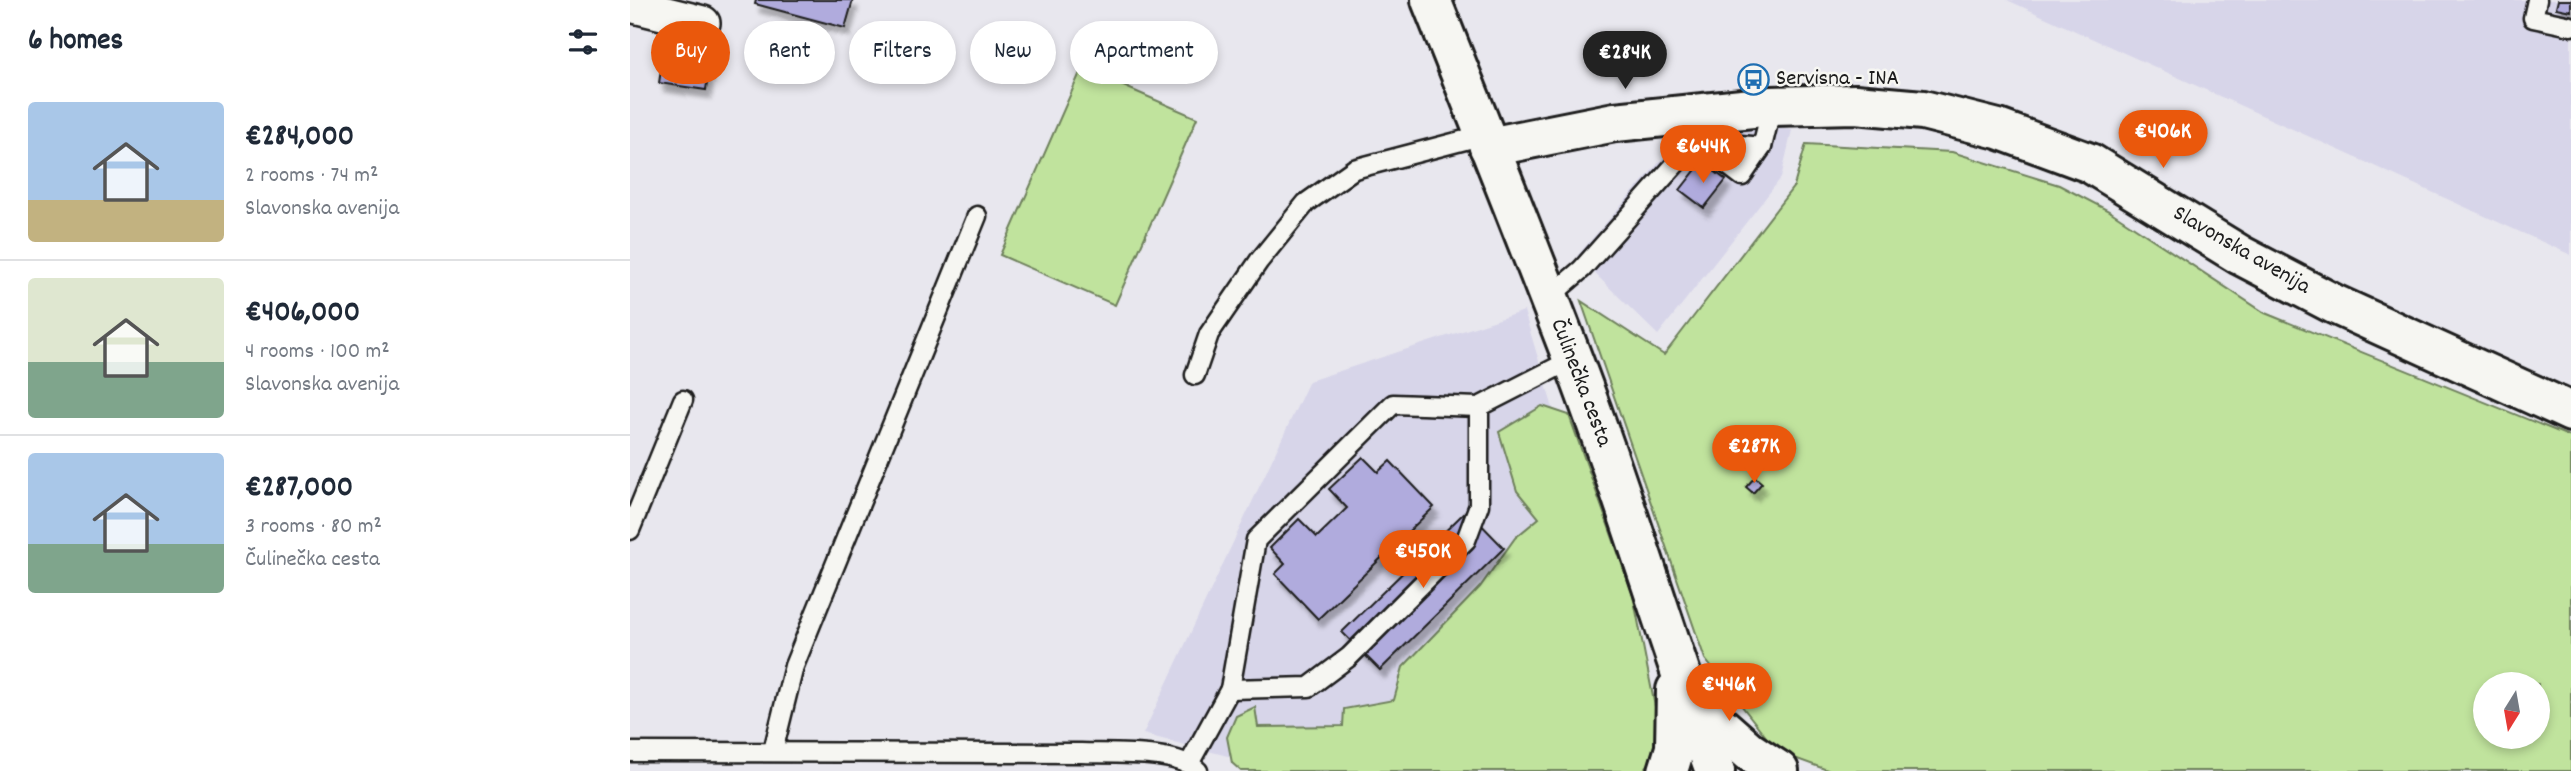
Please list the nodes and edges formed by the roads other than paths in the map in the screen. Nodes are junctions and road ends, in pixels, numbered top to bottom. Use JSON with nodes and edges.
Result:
{"nodes":[{"id":1,"x":1431,"y":0,"type":"edge"},
{"id":2,"x":2537,"y":0,"type":"edge"},
{"id":3,"x":630,"y":5,"type":"edge"},
{"id":4,"x":695,"y":21,"type":"edge"},
{"id":5,"x":2571,"y":26,"type":"edge"},
{"id":6,"x":1772,"y":106,"type":"junction"},
{"id":7,"x":1695,"y":128,"type":"junction"},
{"id":8,"x":1487,"y":141,"type":"junction"},
{"id":9,"x":1762,"y":147,"type":"junction"},
{"id":10,"x":977,"y":216,"type":"dead end"},
{"id":11,"x":1547,"y":299,"type":"junction"},
{"id":12,"x":1573,"y":359,"type":"junction"},
{"id":13,"x":1195,"y":375,"type":"dead end"},
{"id":14,"x":683,"y":400,"type":"dead end"},
{"id":15,"x":1479,"y":407,"type":"junction"},
{"id":16,"x":2571,"y":412,"type":"edge"},
{"id":17,"x":630,"y":530,"type":"edge"},
{"id":18,"x":1681,"y":681,"type":"junction"},
{"id":19,"x":1230,"y":689,"type":"junction"},
{"id":20,"x":773,"y":751,"type":"junction"},
{"id":21,"x":630,"y":752,"type":"edge"},
{"id":22,"x":1194,"y":767,"type":"edge"},
{"id":23,"x":1668,"y":771,"type":"edge"},
{"id":24,"x":1715,"y":771,"type":"edge"},
{"id":25,"x":1779,"y":771,"type":"edge"}],
"edges":[{"from":1,"to":8,"type":"street","name":"Čulinečka cesta"},
{"from":2,"to":5,"type":"lane"},
{"from":3,"to":4,"type":"street"},
{"from":6,"to":7,"type":"street","name":"Slavonska avenija"},
{"from":6,"to":9,"type":"lane"},
{"from":6,"to":16,"type":"street","name":"Slavonska avenija"},
{"from":7,"to":8,"type":"street","name":"Slavonska avenija"},
{"from":7,"to":9,"type":"lane"},
{"from":7,"to":9,"type":"lane"},
{"from":7,"to":11,"type":"lane"},
{"from":8,"to":11,"type":"street","name":"Čulinečka cesta"},
{"from":8,"to":13,"type":"lane"},
{"from":10,"to":20,"type":"lane"},
{"from":11,"to":12,"type":"street","name":"Čulinečka cesta"},
{"from":12,"to":15,"type":"lane"},
{"from":12,"to":18,"type":"street","name":"Čulinečka cesta"},
{"from":14,"to":17,"type":"lane"},
{"from":15,"to":19,"type":"lane"},
{"from":15,"to":19,"type":"lane"},
{"from":18,"to":23,"type":"street"},
{"from":18,"to":24,"type":"street","name":"Čulinečka cesta"},
{"from":18,"to":25,"type":"street"},
{"from":19,"to":22,"type":"lane"},
{"from":20,"to":21,"type":"lane"},
{"from":20,"to":22,"type":"lane"}]}
